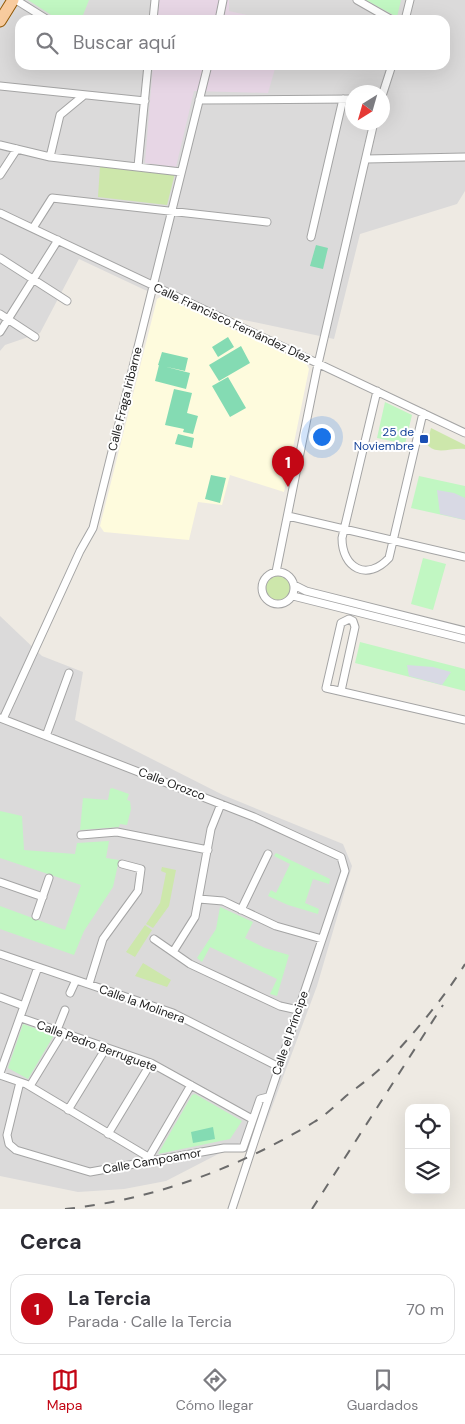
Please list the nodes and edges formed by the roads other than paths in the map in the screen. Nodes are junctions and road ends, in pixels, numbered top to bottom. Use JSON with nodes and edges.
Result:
{"nodes":[{"id":1,"x":6,"y":0,"type":"edge"},
{"id":2,"x":15,"y":0,"type":"edge"},
{"id":3,"x":155,"y":0,"type":"edge"},
{"id":4,"x":223,"y":0,"type":"edge"},
{"id":5,"x":357,"y":0,"type":"edge"},
{"id":6,"x":410,"y":0,"type":"edge"},
{"id":7,"x":0,"y":9,"type":"edge"},
{"id":8,"x":40,"y":15,"type":"edge"},
{"id":9,"x":154,"y":15,"type":"edge"},
{"id":10,"x":219,"y":15,"type":"edge"},
{"id":11,"x":383,"y":15,"type":"edge"},
{"id":12,"x":406,"y":15,"type":"edge"},
{"id":13,"x":0,"y":21,"type":"edge"},
{"id":14,"x":148,"y":70,"type":"edge"},
{"id":15,"x":207,"y":70,"type":"edge"},
{"id":16,"x":390,"y":70,"type":"edge"},
{"id":17,"x":386,"y":85,"type":"edge"},
{"id":18,"x":0,"y":86,"type":"edge"},
{"id":19,"x":83,"y":96,"type":"junction"},
{"id":20,"x":343,"y":99,"type":"joint"},
{"id":21,"x":199,"y":100,"type":"junction"},
{"id":22,"x":145,"y":101,"type":"junction"},
{"id":23,"x":372,"y":130,"type":"edge"},
{"id":24,"x":0,"y":144,"type":"edge"},
{"id":25,"x":17,"y":149,"type":"junction"},
{"id":26,"x":50,"y":157,"type":"junction"},
{"id":27,"x":465,"y":157,"type":"edge"},
{"id":28,"x":366,"y":159,"type":"junction"},
{"id":29,"x":138,"y":166,"type":"junction"},
{"id":30,"x":181,"y":172,"type":"junction"},
{"id":31,"x":0,"y":175,"type":"edge"},
{"id":32,"x":0,"y":213,"type":"edge"},
{"id":33,"x":172,"y":213,"type":"junction"},
{"id":34,"x":267,"y":222,"type":"dead end"},
{"id":35,"x":33,"y":228,"type":"junction"},
{"id":36,"x":311,"y":237,"type":"dead end"},
{"id":37,"x":58,"y":240,"type":"junction"},
{"id":38,"x":0,"y":258,"type":"edge"},
{"id":39,"x":33,"y":279,"type":"junction"},
{"id":40,"x":153,"y":285,"type":"junction"},
{"id":41,"x":67,"y":301,"type":"dead end"},
{"id":42,"x":0,"y":314,"type":"edge"},
{"id":43,"x":9,"y":320,"type":"junction"},
{"id":44,"x":0,"y":332,"type":"edge"},
{"id":45,"x":35,"y":336,"type":"dead end"},
{"id":46,"x":318,"y":364,"type":"junction"},
{"id":47,"x":377,"y":391,"type":"junction"},
{"id":48,"x":423,"y":413,"type":"junction"},
{"id":49,"x":465,"y":433,"type":"edge"},
{"id":50,"x":288,"y":516,"type":"junction"},
{"id":51,"x":345,"y":529,"type":"junction"},
{"id":52,"x":394,"y":540,"type":"junction"},
{"id":53,"x":465,"y":557,"type":"edge"},
{"id":54,"x":276,"y":572,"type":"junction"},
{"id":55,"x":294,"y":585,"type":"junction"},
{"id":56,"x":293,"y":596,"type":"junction"},
{"id":57,"x":465,"y":630,"type":"edge"},
{"id":58,"x":465,"y":639,"type":"edge"},
{"id":59,"x":69,"y":672,"type":"dead end"},
{"id":60,"x":340,"y":691,"type":"junction"},
{"id":61,"x":2,"y":718,"type":"edge"},
{"id":62,"x":465,"y":720,"type":"edge"},
{"id":63,"x":46,"y":736,"type":"junction"},
{"id":64,"x":221,"y":804,"type":"junction"},
{"id":65,"x":80,"y":835,"type":"dead end"},
{"id":66,"x":208,"y":850,"type":"junction"},
{"id":67,"x":268,"y":854,"type":"dead end"},
{"id":68,"x":341,"y":857,"type":"joint"},
{"id":69,"x":122,"y":864,"type":"dead end"},
{"id":70,"x":49,"y":878,"type":"dead end"},
{"id":71,"x":0,"y":882,"type":"edge"},
{"id":72,"x":43,"y":897,"type":"junction"},
{"id":73,"x":199,"y":899,"type":"junction"},
{"id":74,"x":241,"y":910,"type":"junction"},
{"id":75,"x":36,"y":916,"type":"dead end"},
{"id":76,"x":154,"y":939,"type":"dead end"},
{"id":77,"x":322,"y":939,"type":"junction"},
{"id":78,"x":173,"y":952,"type":"junction"},
{"id":79,"x":0,"y":954,"type":"edge"},
{"id":80,"x":38,"y":967,"type":"junction"},
{"id":81,"x":76,"y":980,"type":"junction"},
{"id":82,"x":89,"y":984,"type":"junction"},
{"id":83,"x":70,"y":993,"type":"dead end"},
{"id":84,"x":0,"y":998,"type":"edge"},
{"id":85,"x":24,"y":1006,"type":"junction"},
{"id":86,"x":65,"y":1010,"type":"dead end"},
{"id":87,"x":298,"y":1010,"type":"junction"},
{"id":88,"x":21,"y":1018,"type":"junction"},
{"id":89,"x":60,"y":1031,"type":"junction"},
{"id":90,"x":106,"y":1048,"type":"junction"},
{"id":91,"x":151,"y":1063,"type":"junction"},
{"id":92,"x":278,"y":1067,"type":"junction"},
{"id":93,"x":0,"y":1074,"type":"edge"},
{"id":94,"x":20,"y":1082,"type":"junction"},
{"id":95,"x":30,"y":1086,"type":"junction"},
{"id":96,"x":192,"y":1086,"type":"junction"},
{"id":97,"x":268,"y":1097,"type":"junction"},
{"id":98,"x":68,"y":1110,"type":"junction"},
{"id":99,"x":252,"y":1119,"type":"junction"},
{"id":100,"x":108,"y":1134,"type":"junction"},
{"id":101,"x":152,"y":1159,"type":"junction"},
{"id":102,"x":232,"y":1209,"type":"edge"}],
"edges":[{"from":1,"to":7,"type":"main road"},
{"from":2,"to":8,"type":"street"},
{"from":2,"to":13,"type":"main road"},
{"from":3,"to":9,"type":"street"},
{"from":4,"to":10,"type":"street"},
{"from":5,"to":11,"type":"street"},
{"from":6,"to":12,"type":"street"},
{"from":14,"to":22,"type":"street"},
{"from":15,"to":21,"type":"street","name":"Calle Fraga Iribarne"},
{"from":16,"to":17,"type":"street"},
{"from":18,"to":19,"type":"street"},
{"from":19,"to":22,"type":"street"},
{"from":19,"to":26,"type":"street"},
{"from":20,"to":21,"type":"street"},
{"from":20,"to":36,"type":"street"},
{"from":21,"to":30,"type":"street","name":"Calle Fraga Iribarne"},
{"from":22,"to":29,"type":"street"},
{"from":23,"to":28,"type":"street"},
{"from":24,"to":25,"type":"street"},
{"from":25,"to":26,"type":"street"},
{"from":25,"to":31,"type":"street"},
{"from":26,"to":29,"type":"street"},
{"from":27,"to":28,"type":"street"},
{"from":28,"to":46,"type":"street"},
{"from":29,"to":30,"type":"street"},
{"from":30,"to":33,"type":"street","name":"Calle Fraga Iribarne"},
{"from":32,"to":35,"type":"street","name":"Calle Francisco Fernández Díez"},
{"from":33,"to":34,"type":"street"},
{"from":33,"to":35,"type":"street"},
{"from":33,"to":40,"type":"street","name":"Calle Fraga Iribarne"},
{"from":35,"to":37,"type":"street","name":"Calle Francisco Fernández Díez"},
{"from":37,"to":39,"type":"street"},
{"from":37,"to":40,"type":"street","name":"Calle Francisco Fernández Díez"},
{"from":38,"to":39,"type":"street"},
{"from":39,"to":41,"type":"street"},
{"from":39,"to":43,"type":"street"},
{"from":40,"to":46,"type":"street","name":"Calle Francisco Fernández Díez"},
{"from":40,"to":61,"type":"street","name":"Calle Fraga Iribarne"},
{"from":42,"to":43,"type":"street"},
{"from":43,"to":44,"type":"street"},
{"from":43,"to":45,"type":"street"},
{"from":46,"to":47,"type":"street","name":"Calle Francisco Fernández Díez"},
{"from":46,"to":50,"type":"street"},
{"from":47,"to":48,"type":"street","name":"Calle Francisco Fernández Díez"},
{"from":47,"to":51,"type":"street"},
{"from":48,"to":49,"type":"street","name":"Calle Francisco Fernández Díez"},
{"from":48,"to":52,"type":"street"},
{"from":50,"to":51,"type":"street"},
{"from":50,"to":54,"type":"street"},
{"from":51,"to":52,"type":"street"},
{"from":51,"to":52,"type":"street"},
{"from":52,"to":53,"type":"street"},
{"from":54,"to":55,"type":"street"},
{"from":54,"to":56,"type":"street"},
{"from":55,"to":56,"type":"street"},
{"from":55,"to":57,"type":"street"},
{"from":56,"to":58,"type":"street"},
{"from":59,"to":63,"type":"street"},
{"from":60,"to":60,"type":"street"},
{"from":60,"to":62,"type":"street"},
{"from":61,"to":63,"type":"street","name":"Calle Orozco"},
{"from":63,"to":64,"type":"street","name":"Calle Orozco"},
{"from":64,"to":66,"type":"street"},
{"from":64,"to":68,"type":"street","name":"Calle Orozco"},
{"from":65,"to":66,"type":"street"},
{"from":66,"to":73,"type":"street"},
{"from":67,"to":74,"type":"street"},
{"from":68,"to":77,"type":"street","name":"Calle el Príncipe"},
{"from":69,"to":82,"type":"street"},
{"from":70,"to":72,"type":"street"},
{"from":71,"to":72,"type":"street"},
{"from":72,"to":75,"type":"street"},
{"from":73,"to":74,"type":"street"},
{"from":73,"to":78,"type":"street"},
{"from":74,"to":77,"type":"street"},
{"from":76,"to":78,"type":"street"},
{"from":77,"to":87,"type":"street","name":"Calle el Príncipe"},
{"from":78,"to":87,"type":"street"},
{"from":79,"to":80,"type":"street","name":"Calle la Molinera"},
{"from":80,"to":81,"type":"street","name":"Calle la Molinera"},
{"from":80,"to":85,"type":"street"},
{"from":81,"to":82,"type":"street","name":"Calle la Molinera"},
{"from":81,"to":83,"type":"street"},
{"from":82,"to":92,"type":"street","name":"Calle la Molinera"},
{"from":84,"to":85,"type":"street"},
{"from":85,"to":88,"type":"street"},
{"from":86,"to":89,"type":"street"},
{"from":87,"to":92,"type":"street","name":"Calle el Príncipe"},
{"from":88,"to":89,"type":"street","name":"Calle Pedro Berruguete"},
{"from":88,"to":93,"type":"street"},
{"from":89,"to":90,"type":"street","name":"Calle Pedro Berruguete"},
{"from":89,"to":95,"type":"street"},
{"from":90,"to":91,"type":"street","name":"Calle Pedro Berruguete"},
{"from":90,"to":98,"type":"street"},
{"from":91,"to":96,"type":"street","name":"Calle Pedro Berruguete"},
{"from":91,"to":100,"type":"street"},
{"from":92,"to":97,"type":"street","name":"Calle el Príncipe"},
{"from":93,"to":94,"type":"street"},
{"from":94,"to":95,"type":"street"},
{"from":94,"to":101,"type":"street","name":"Calle Campoamor"},
{"from":95,"to":98,"type":"street"},
{"from":96,"to":99,"type":"street","name":"Calle Pedro Berruguete"},
{"from":96,"to":101,"type":"street"},
{"from":97,"to":99,"type":"street","name":"Calle Campoamor"},
{"from":97,"to":102,"type":"street","name":"Calle el Príncipe"},
{"from":98,"to":100,"type":"street"},
{"from":99,"to":101,"type":"street","name":"Calle Campoamor"},
{"from":100,"to":101,"type":"street"}]}
